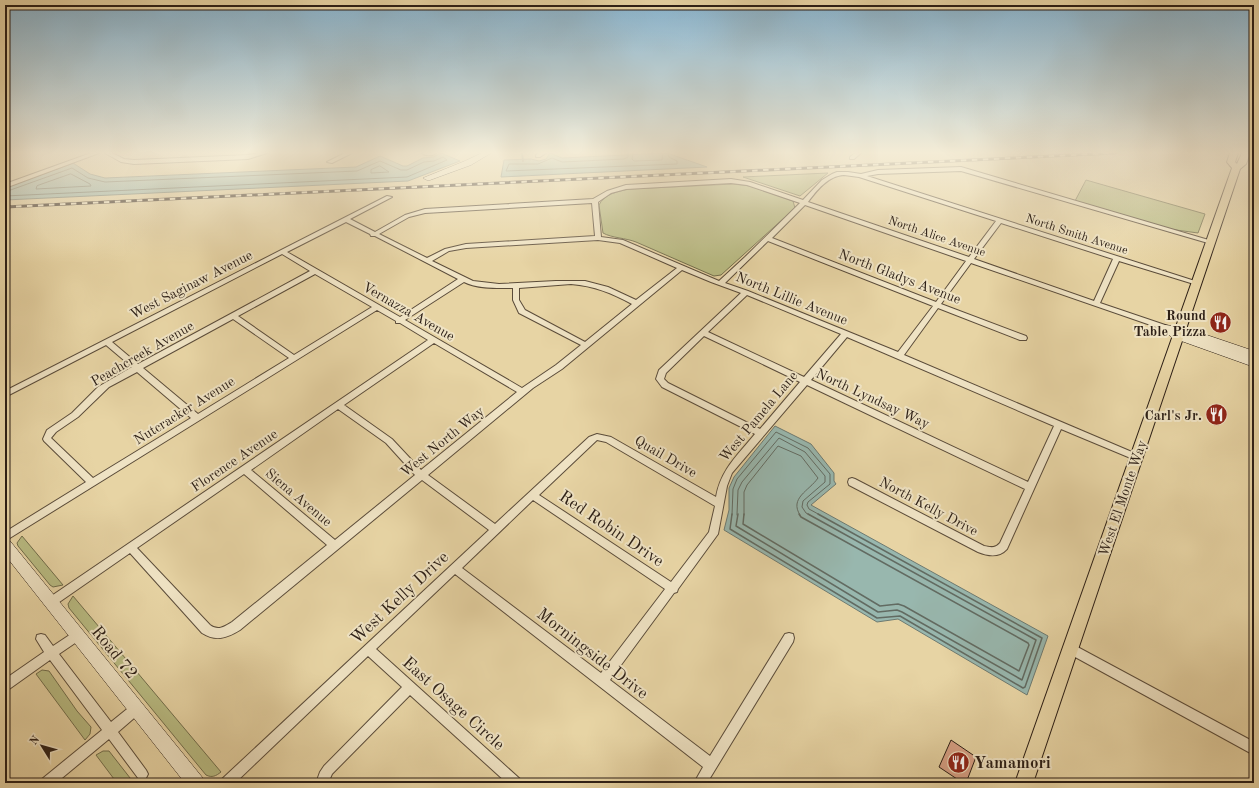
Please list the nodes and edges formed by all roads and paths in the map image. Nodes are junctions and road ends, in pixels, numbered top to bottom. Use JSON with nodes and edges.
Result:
{"nodes":[{"id":1,"x":616,"y":190,"type":"edge"},
{"id":2,"x":771,"y":190,"type":"edge"},
{"id":3,"x":817,"y":190,"type":"edge"},
{"id":4,"x":903,"y":190,"type":"edge"},
{"id":5,"x":1034,"y":190,"type":"edge"},
{"id":6,"x":1228,"y":190,"type":"edge"},
{"id":7,"x":389,"y":197,"type":"dead end"},
{"id":8,"x":595,"y":201,"type":"junction"},
{"id":9,"x":804,"y":201,"type":"junction"},
{"id":10,"x":345,"y":219,"type":"junction"},
{"id":11,"x":999,"y":221,"type":"junction"},
{"id":12,"x":373,"y":235,"type":"junction"},
{"id":13,"x":598,"y":238,"type":"junction"},
{"id":14,"x":768,"y":239,"type":"junction"},
{"id":15,"x":1210,"y":242,"type":"junction"},
{"id":16,"x":283,"y":252,"type":"junction"},
{"id":17,"x":1117,"y":258,"type":"junction"},
{"id":18,"x":971,"y":260,"type":"junction"},
{"id":19,"x":426,"y":261,"type":"junction"},
{"id":20,"x":682,"y":267,"type":"junction"},
{"id":21,"x":315,"y":271,"type":"junction"},
{"id":22,"x":462,"y":280,"type":"junction"},
{"id":23,"x":720,"y":283,"type":"junction"},
{"id":24,"x":1196,"y":283,"type":"junction"},
{"id":25,"x":516,"y":286,"type":"junction"},
{"id":26,"x":746,"y":292,"type":"junction"},
{"id":27,"x":636,"y":303,"type":"junction"},
{"id":28,"x":1096,"y":303,"type":"junction"},
{"id":29,"x":938,"y":304,"type":"junction"},
{"id":30,"x":377,"y":307,"type":"junction"},
{"id":31,"x":234,"y":316,"type":"junction"},
{"id":32,"x":400,"y":321,"type":"junction"},
{"id":33,"x":1165,"y":328,"type":"joint"},
{"id":34,"x":704,"y":333,"type":"junction"},
{"id":35,"x":846,"y":333,"type":"junction"},
{"id":36,"x":1178,"y":333,"type":"junction"},
{"id":37,"x":1023,"y":338,"type":"dead end"},
{"id":38,"x":433,"y":340,"type":"junction"},
{"id":39,"x":107,"y":342,"type":"junction"},
{"id":40,"x":586,"y":345,"type":"junction"},
{"id":41,"x":1254,"y":354,"type":"edge"},
{"id":42,"x":899,"y":356,"type":"junction"},
{"id":43,"x":294,"y":358,"type":"junction"},
{"id":44,"x":1254,"y":363,"type":"edge"},
{"id":45,"x":139,"y":368,"type":"junction"},
{"id":46,"x":805,"y":381,"type":"junction"},
{"id":47,"x":523,"y":392,"type":"junction"},
{"id":48,"x":5,"y":394,"type":"edge"},
{"id":49,"x":339,"y":406,"type":"junction"},
{"id":50,"x":197,"y":418,"type":"junction"},
{"id":51,"x":1059,"y":424,"type":"junction"},
{"id":52,"x":761,"y":433,"type":"junction"},
{"id":53,"x":597,"y":436,"type":"joint"},
{"id":54,"x":1136,"y":457,"type":"junction"},
{"id":55,"x":245,"y":470,"type":"junction"},
{"id":56,"x":422,"y":475,"type":"junction"},
{"id":57,"x":91,"y":482,"type":"junction"},
{"id":58,"x":852,"y":482,"type":"dead end"},
{"id":59,"x":1030,"y":487,"type":"junction"},
{"id":60,"x":532,"y":495,"type":"junction"},
{"id":61,"x":720,"y":504,"type":"junction"},
{"id":62,"x":495,"y":530,"type":"junction"},
{"id":63,"x":5,"y":537,"type":"edge"},
{"id":64,"x":5,"y":545,"type":"edge"},
{"id":65,"x":335,"y":546,"type":"junction"},
{"id":66,"x":130,"y":548,"type":"junction"},
{"id":67,"x":455,"y":568,"type":"junction"},
{"id":68,"x":673,"y":588,"type":"junction"},
{"id":69,"x":50,"y":602,"type":"junction"},
{"id":70,"x":77,"y":634,"type":"junction"},
{"id":71,"x":789,"y":638,"type":"dead end"},
{"id":72,"x":41,"y":639,"type":"dead end"},
{"id":73,"x":1070,"y":648,"type":"junction"},
{"id":74,"x":368,"y":649,"type":"junction"},
{"id":75,"x":51,"y":653,"type":"junction"},
{"id":76,"x":602,"y":681,"type":"junction"},
{"id":77,"x":5,"y":686,"type":"edge"},
{"id":78,"x":410,"y":687,"type":"junction"},
{"id":79,"x":136,"y":709,"type":"junction"},
{"id":80,"x":110,"y":731,"type":"junction"},
{"id":81,"x":1254,"y":749,"type":"edge"},
{"id":82,"x":712,"y":765,"type":"junction"},
{"id":83,"x":142,"y":774,"type":"dead end"},
{"id":84,"x":322,"y":782,"type":"edge"},
{"id":85,"x":46,"y":783,"type":"edge"},
{"id":86,"x":196,"y":783,"type":"edge"},
{"id":87,"x":226,"y":783,"type":"edge"},
{"id":88,"x":516,"y":783,"type":"edge"},
{"id":89,"x":700,"y":783,"type":"edge"},
{"id":90,"x":1024,"y":783,"type":"edge"}],
"edges":[{"from":1,"to":8,"type":"street","name":"North Alice Avenue"},
{"from":2,"to":9,"type":"street","name":"North Alice Avenue"},
{"from":3,"to":9,"type":"street"},
{"from":4,"to":11,"type":"street","name":"North Smith Avenue"},
{"from":5,"to":15,"type":"street"},
{"from":6,"to":15,"type":"main road","name":"West El Monte Way"},
{"from":7,"to":10,"type":"street","name":"West Saginaw Avenue"},
{"from":8,"to":12,"type":"street"},
{"from":8,"to":13,"type":"street"},
{"from":9,"to":14,"type":"street"},
{"from":9,"to":18,"type":"street","name":"North Alice Avenue"},
{"from":10,"to":12,"type":"street"},
{"from":10,"to":16,"type":"street","name":"West Saginaw Avenue"},
{"from":11,"to":17,"type":"street","name":"North Smith Avenue"},
{"from":11,"to":18,"type":"street"},
{"from":12,"to":19,"type":"street"},
{"from":13,"to":19,"type":"street","name":"North Lillie Avenue"},
{"from":13,"to":20,"type":"street","name":"North Lillie Avenue"},
{"from":14,"to":23,"type":"street"},
{"from":14,"to":29,"type":"street","name":"North Gladys Avenue"},
{"from":15,"to":24,"type":"main road","name":"West El Monte Way"},
{"from":16,"to":21,"type":"street","name":"Vernazza Avenue"},
{"from":16,"to":39,"type":"street","name":"West Saginaw Avenue"},
{"from":17,"to":24,"type":"street","name":"North Smith Avenue"},
{"from":17,"to":28,"type":"street"},
{"from":18,"to":28,"type":"street","name":"North Alice Avenue"},
{"from":18,"to":29,"type":"street"},
{"from":19,"to":22,"type":"street"},
{"from":20,"to":23,"type":"street","name":"North Lillie Avenue"},
{"from":20,"to":27,"type":"street","name":"West North Way"},
{"from":21,"to":30,"type":"street","name":"Vernazza Avenue"},
{"from":21,"to":31,"type":"street","name":"Peachcreek Avenue"},
{"from":22,"to":25,"type":"street"},
{"from":22,"to":32,"type":"street"},
{"from":23,"to":26,"type":"street","name":"North Lillie Avenue"},
{"from":24,"to":36,"type":"main road","name":"West El Monte Way"},
{"from":25,"to":27,"type":"street"},
{"from":25,"to":40,"type":"street"},
{"from":26,"to":34,"type":"street"},
{"from":26,"to":35,"type":"street","name":"North Lillie Avenue"},
{"from":27,"to":40,"type":"street","name":"West North Way"},
{"from":28,"to":33,"type":"street","name":"North Alice Avenue"},
{"from":29,"to":37,"type":"street","name":"North Gladys Avenue"},
{"from":29,"to":42,"type":"street"},
{"from":30,"to":32,"type":"street","name":"Vernazza Avenue"},
{"from":30,"to":43,"type":"street","name":"Nutcracker Avenue"},
{"from":31,"to":43,"type":"street"},
{"from":31,"to":45,"type":"street","name":"Peachcreek Avenue"},
{"from":32,"to":38,"type":"street","name":"Vernazza Avenue"},
{"from":33,"to":36,"type":"street"},
{"from":34,"to":46,"type":"street","name":"North Lyndsay Way"},
{"from":34,"to":52,"type":"street"},
{"from":35,"to":42,"type":"street","name":"North Lillie Avenue"},
{"from":35,"to":46,"type":"street","name":"West Pamela Lane"},
{"from":36,"to":41,"type":"street"},
{"from":36,"to":44,"type":"street"},
{"from":36,"to":54,"type":"main road","name":"West El Monte Way"},
{"from":38,"to":47,"type":"street","name":"Vernazza Avenue"},
{"from":38,"to":49,"type":"street","name":"Florence Avenue"},
{"from":39,"to":45,"type":"street"},
{"from":39,"to":48,"type":"street","name":"West Saginaw Avenue"},
{"from":40,"to":47,"type":"street","name":"West North Way"},
{"from":42,"to":51,"type":"street","name":"North Lillie Avenue"},
{"from":43,"to":50,"type":"street","name":"Nutcracker Avenue"},
{"from":45,"to":50,"type":"street"},
{"from":45,"to":57,"type":"street","name":"Peachcreek Avenue"},
{"from":46,"to":52,"type":"street","name":"West Pamela Lane"},
{"from":46,"to":59,"type":"street","name":"North Lyndsay Way"},
{"from":47,"to":56,"type":"street","name":"West North Way"},
{"from":49,"to":55,"type":"street","name":"Florence Avenue"},
{"from":49,"to":56,"type":"street"},
{"from":50,"to":57,"type":"street","name":"Nutcracker Avenue"},
{"from":51,"to":54,"type":"street","name":"North Lillie Avenue"},
{"from":51,"to":59,"type":"street"},
{"from":52,"to":61,"type":"street","name":"West Pamela Lane"},
{"from":53,"to":60,"type":"street","name":"West Kelly Drive"},
{"from":53,"to":61,"type":"street","name":"Quail Drive"},
{"from":54,"to":73,"type":"main road","name":"West El Monte Way"},
{"from":55,"to":65,"type":"street","name":"Siena Avenue"},
{"from":55,"to":66,"type":"street","name":"Florence Avenue"},
{"from":56,"to":62,"type":"street"},
{"from":56,"to":65,"type":"street","name":"West North Way"},
{"from":57,"to":63,"type":"street","name":"Nutcracker Avenue"},
{"from":58,"to":59,"type":"street","name":"North Kelly Drive"},
{"from":60,"to":62,"type":"street","name":"West Kelly Drive"},
{"from":60,"to":68,"type":"street","name":"Red Robin Drive"},
{"from":61,"to":68,"type":"street","name":"West Pamela Lane"},
{"from":62,"to":67,"type":"street","name":"West Kelly Drive"},
{"from":64,"to":69,"type":"street","name":"Road 72"},
{"from":65,"to":66,"type":"street","name":"West North Way"},
{"from":66,"to":69,"type":"street","name":"Florence Avenue"},
{"from":67,"to":74,"type":"street","name":"West Kelly Drive"},
{"from":67,"to":76,"type":"street","name":"Morningside Drive"},
{"from":68,"to":76,"type":"street","name":"West Pamela Lane"},
{"from":69,"to":70,"type":"street","name":"Road 72"},
{"from":70,"to":75,"type":"street"},
{"from":70,"to":79,"type":"street","name":"Road 72"},
{"from":71,"to":82,"type":"street"},
{"from":72,"to":75,"type":"street"},
{"from":73,"to":81,"type":"street"},
{"from":73,"to":90,"type":"main road","name":"West El Monte Way"},
{"from":74,"to":78,"type":"street","name":"East Osage Circle"},
{"from":74,"to":87,"type":"street","name":"West Kelly Drive"},
{"from":75,"to":77,"type":"street"},
{"from":75,"to":80,"type":"street"},
{"from":76,"to":82,"type":"street","name":"Morningside Drive"},
{"from":78,"to":84,"type":"street"},
{"from":78,"to":88,"type":"street","name":"East Osage Circle"},
{"from":79,"to":80,"type":"street"},
{"from":79,"to":86,"type":"street","name":"Road 72"},
{"from":80,"to":83,"type":"street"},
{"from":80,"to":85,"type":"street"},
{"from":82,"to":89,"type":"street"}]}
